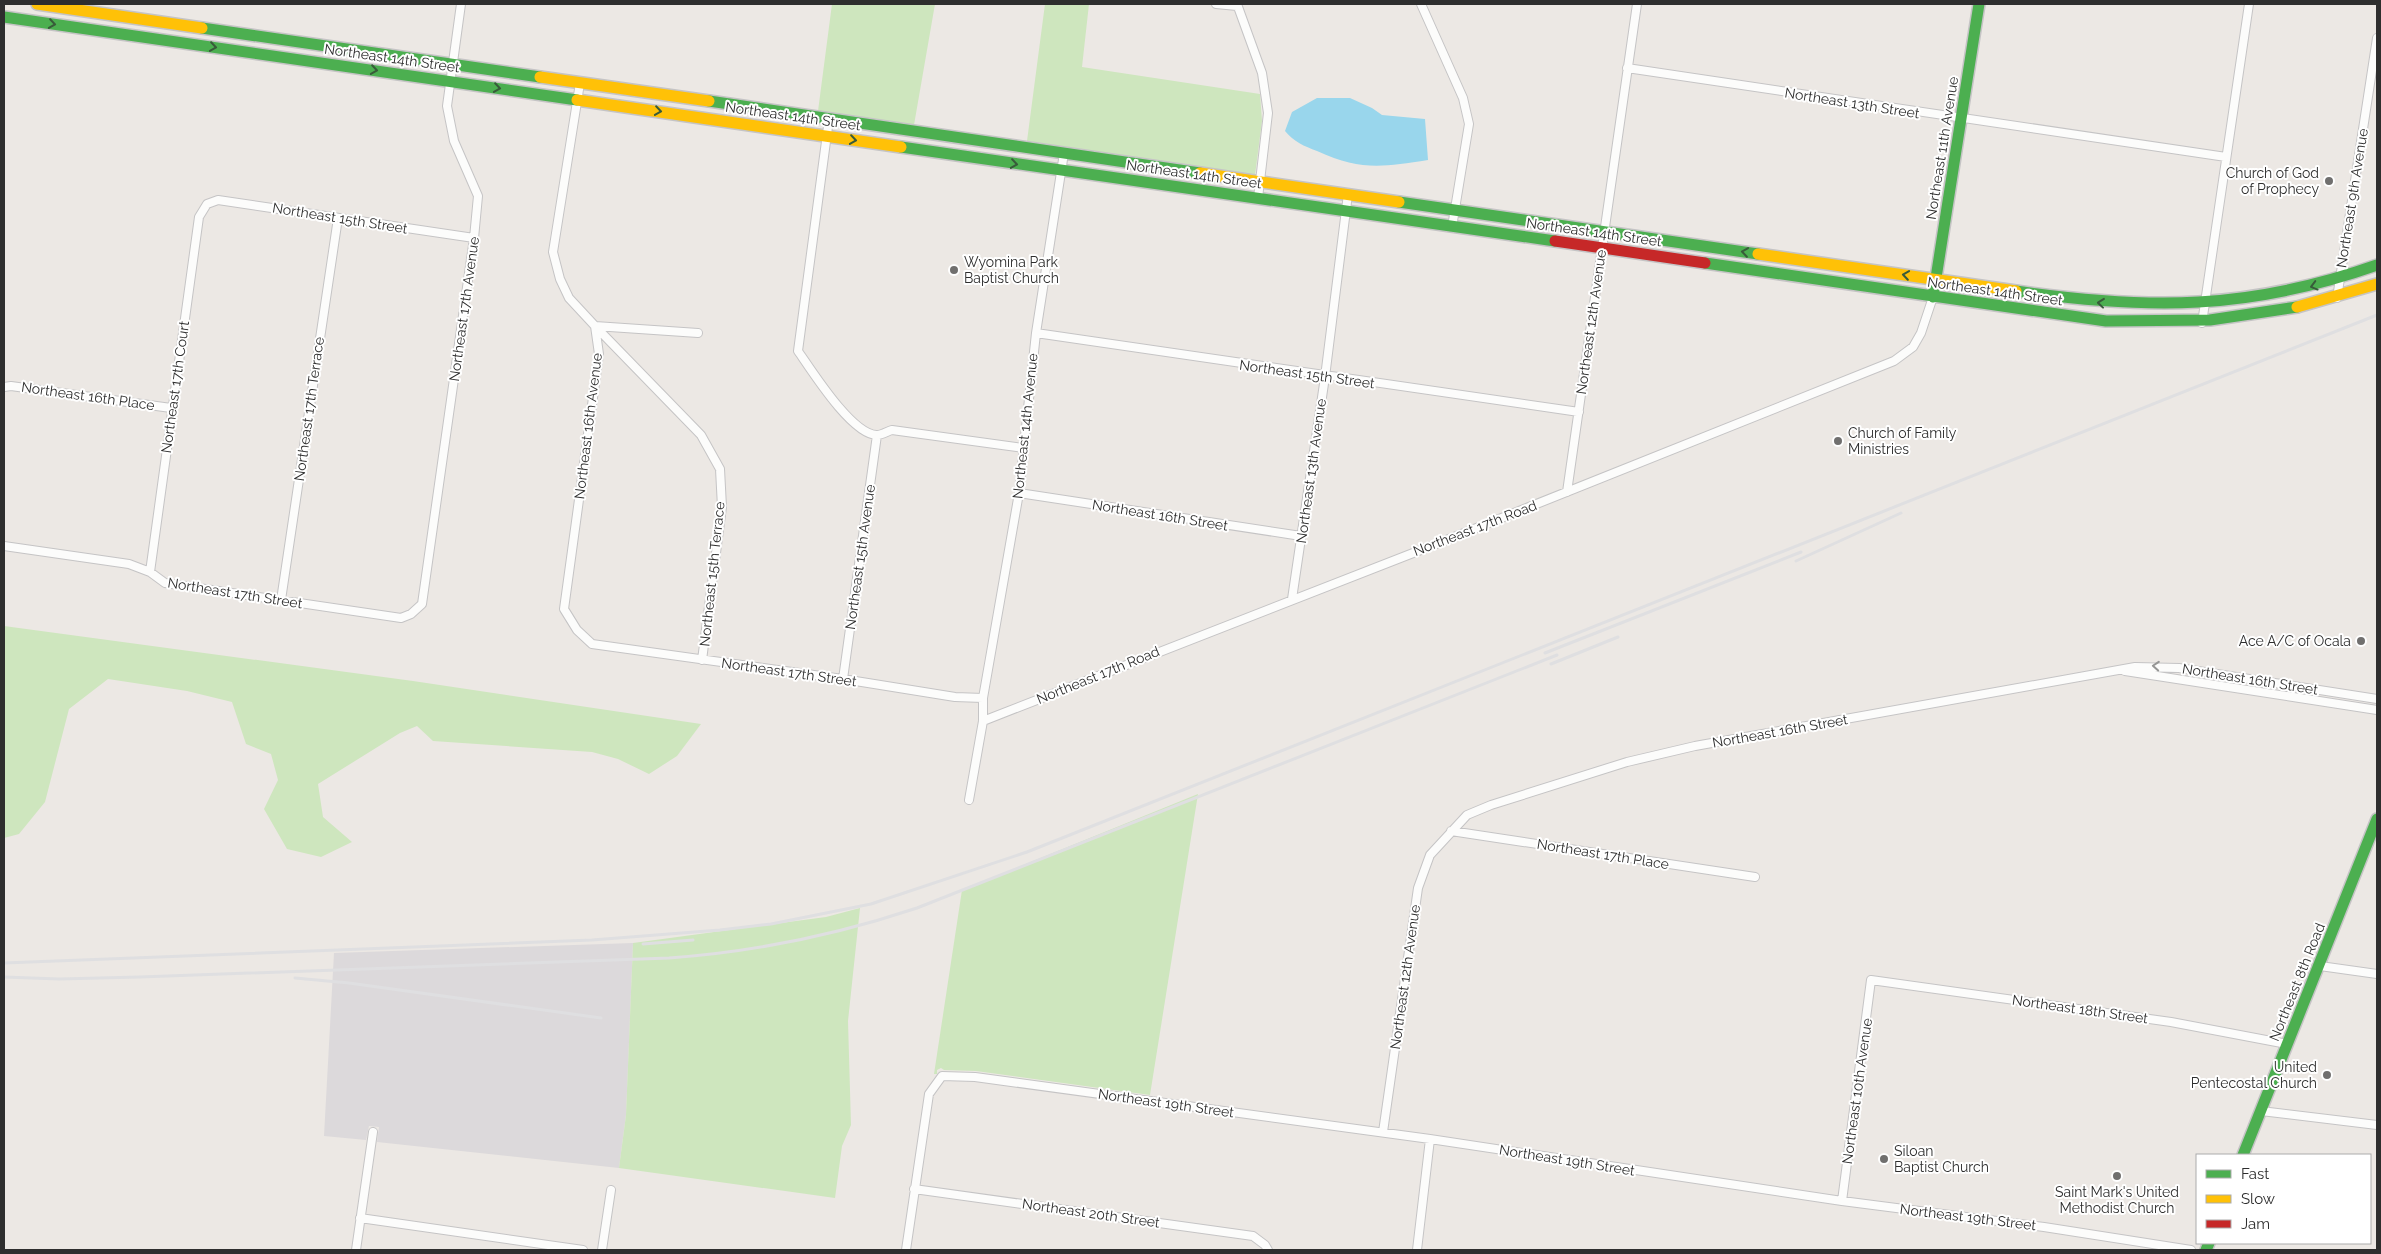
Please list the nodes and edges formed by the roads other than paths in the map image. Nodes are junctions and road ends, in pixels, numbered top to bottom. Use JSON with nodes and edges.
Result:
{"nodes":[{"id":1,"x":37,"y":4,"type":"edge"},
{"id":2,"x":461,"y":4,"type":"edge"},
{"id":3,"x":1216,"y":4,"type":"edge"},
{"id":4,"x":1637,"y":4,"type":"edge"},
{"id":5,"x":1979,"y":4,"type":"edge"},
{"id":6,"x":2249,"y":4,"type":"edge"},
{"id":7,"x":1237,"y":5,"type":"edge"},
{"id":8,"x":1425,"y":5,"type":"edge"},
{"id":9,"x":4,"y":17,"type":"edge"},
{"id":10,"x":2377,"y":38,"type":"edge"},
{"id":11,"x":452,"y":64,"type":"junction"},
{"id":12,"x":1627,"y":68,"type":"junction"},
{"id":13,"x":449,"y":82,"type":"junction"},
{"id":14,"x":580,"y":83,"type":"junction"},
{"id":15,"x":578,"y":100,"type":"junction"},
{"id":16,"x":829,"y":119,"type":"junction"},
{"id":17,"x":1962,"y":119,"type":"junction"},
{"id":18,"x":827,"y":136,"type":"junction"},
{"id":19,"x":1064,"y":153,"type":"junction"},
{"id":20,"x":2226,"y":157,"type":"junction"},
{"id":21,"x":1061,"y":170,"type":"junction"},
{"id":22,"x":1260,"y":181,"type":"junction"},
{"id":23,"x":1348,"y":194,"type":"junction"},
{"id":24,"x":1258,"y":198,"type":"junction"},
{"id":25,"x":207,"y":204,"type":"joint"},
{"id":26,"x":1455,"y":210,"type":"junction"},
{"id":27,"x":1346,"y":212,"type":"junction"},
{"id":28,"x":338,"y":218,"type":"junction"},
{"id":29,"x":1452,"y":227,"type":"junction"},
{"id":30,"x":1603,"y":232,"type":"junction"},
{"id":31,"x":474,"y":238,"type":"junction"},
{"id":32,"x":1601,"y":249,"type":"junction"},
{"id":33,"x":2377,"y":265,"type":"edge"},
{"id":34,"x":2340,"y":278,"type":"junction"},
{"id":35,"x":1936,"y":280,"type":"junction"},
{"id":36,"x":2377,"y":284,"type":"edge"},
{"id":37,"x":1933,"y":297,"type":"junction"},
{"id":38,"x":2337,"y":298,"type":"junction"},
{"id":39,"x":2204,"y":304,"type":"junction"},
{"id":40,"x":2202,"y":322,"type":"junction"},
{"id":41,"x":595,"y":326,"type":"junction"},
{"id":42,"x":698,"y":333,"type":"dead end"},
{"id":43,"x":1036,"y":333,"type":"junction"},
{"id":44,"x":1325,"y":377,"type":"junction"},
{"id":45,"x":4,"y":387,"type":"edge"},
{"id":46,"x":172,"y":408,"type":"junction"},
{"id":47,"x":1579,"y":412,"type":"junction"},
{"id":48,"x":877,"y":435,"type":"junction"},
{"id":49,"x":1023,"y":448,"type":"junction"},
{"id":50,"x":1566,"y":492,"type":"junction"},
{"id":51,"x":1019,"y":494,"type":"junction"},
{"id":52,"x":1301,"y":536,"type":"junction"},
{"id":53,"x":4,"y":546,"type":"edge"},
{"id":54,"x":150,"y":572,"type":"junction"},
{"id":55,"x":1292,"y":599,"type":"junction"},
{"id":56,"x":281,"y":600,"type":"junction"},
{"id":57,"x":411,"y":614,"type":"joint"},
{"id":58,"x":577,"y":630,"type":"joint"},
{"id":59,"x":702,"y":660,"type":"junction"},
{"id":60,"x":2188,"y":669,"type":"junction"},
{"id":61,"x":2123,"y":670,"type":"junction"},
{"id":62,"x":2233,"y":676,"type":"junction"},
{"id":63,"x":843,"y":679,"type":"junction"},
{"id":64,"x":2186,"y":682,"type":"junction"},
{"id":65,"x":2231,"y":688,"type":"junction"},
{"id":66,"x":2314,"y":689,"type":"junction"},
{"id":67,"x":2352,"y":695,"type":"junction"},
{"id":68,"x":983,"y":698,"type":"junction"},
{"id":69,"x":2377,"y":699,"type":"edge"},
{"id":70,"x":2312,"y":701,"type":"junction"},
{"id":71,"x":2350,"y":706,"type":"junction"},
{"id":72,"x":2377,"y":710,"type":"edge"},
{"id":73,"x":984,"y":721,"type":"junction"},
{"id":74,"x":970,"y":800,"type":"dead end"},
{"id":75,"x":2377,"y":819,"type":"edge"},
{"id":76,"x":1451,"y":831,"type":"junction"},
{"id":77,"x":1754,"y":877,"type":"dead end"},
{"id":78,"x":2320,"y":966,"type":"junction"},
{"id":79,"x":2377,"y":974,"type":"edge"},
{"id":80,"x":1871,"y":980,"type":"joint"},
{"id":81,"x":2287,"y":1044,"type":"junction"},
{"id":82,"x":2261,"y":1111,"type":"junction"},
{"id":83,"x":2377,"y":1125,"type":"edge"},
{"id":84,"x":373,"y":1132,"type":"dead end"},
{"id":85,"x":1383,"y":1132,"type":"junction"},
{"id":86,"x":1430,"y":1139,"type":"junction"},
{"id":87,"x":2243,"y":1154,"type":"edge"},
{"id":88,"x":914,"y":1189,"type":"junction"},
{"id":89,"x":611,"y":1190,"type":"dead end"},
{"id":90,"x":1842,"y":1202,"type":"junction"},
{"id":91,"x":360,"y":1218,"type":"junction"},
{"id":92,"x":1266,"y":1247,"type":"edge"},
{"id":93,"x":356,"y":1250,"type":"edge"},
{"id":94,"x":583,"y":1250,"type":"edge"},
{"id":95,"x":602,"y":1250,"type":"edge"},
{"id":96,"x":906,"y":1250,"type":"edge"},
{"id":97,"x":1417,"y":1250,"type":"edge"},
{"id":98,"x":2191,"y":1250,"type":"edge"}],
"edges":[{"from":1,"to":11,"type":"main road","name":"Northeast 14th Street"},
{"from":2,"to":11,"type":"street","name":"Northeast 17th Avenue"},
{"from":3,"to":7,"type":"street"},
{"from":4,"to":12,"type":"street","name":"Northeast 12th Avenue"},
{"from":5,"to":17,"type":"main road","name":"Northeast 11th Avenue"},
{"from":6,"to":20,"type":"street"},
{"from":7,"to":22,"type":"street"},
{"from":8,"to":26,"type":"street"},
{"from":9,"to":13,"type":"main road","name":"Northeast 14th Street","one_way":true},
{"from":10,"to":34,"type":"street","name":"Northeast 9th Avenue"},
{"from":11,"to":13,"type":"street","name":"Northeast 17th Avenue"},
{"from":11,"to":14,"type":"main road","name":"Northeast 14th Street"},
{"from":12,"to":17,"type":"street","name":"Northeast 13th Street"},
{"from":12,"to":30,"type":"street","name":"Northeast 12th Avenue"},
{"from":13,"to":15,"type":"main road","name":"Northeast 14th Street","one_way":true},
{"from":13,"to":31,"type":"street","name":"Northeast 17th Avenue"},
{"from":14,"to":15,"type":"street"},
{"from":14,"to":16,"type":"main road","name":"Northeast 14th Street"},
{"from":15,"to":18,"type":"main road","name":"Northeast 14th Street","one_way":true},
{"from":15,"to":41,"type":"street"},
{"from":16,"to":18,"type":"street"},
{"from":16,"to":19,"type":"main road","name":"Northeast 14th Street"},
{"from":17,"to":20,"type":"street","name":"Northeast 13th Street"},
{"from":17,"to":35,"type":"main road","name":"Northeast 11th Avenue"},
{"from":18,"to":21,"type":"main road","name":"Northeast 14th Street","one_way":true},
{"from":18,"to":48,"type":"street"},
{"from":19,"to":21,"type":"street","name":"Northeast 14th Avenue"},
{"from":19,"to":22,"type":"main road","name":"Northeast 14th Street"},
{"from":20,"to":39,"type":"street"},
{"from":21,"to":24,"type":"main road","name":"Northeast 14th Street"},
{"from":21,"to":43,"type":"street","name":"Northeast 14th Avenue"},
{"from":22,"to":23,"type":"main road","name":"Northeast 14th Street"},
{"from":22,"to":24,"type":"street"},
{"from":23,"to":26,"type":"main road","name":"Northeast 14th Street"},
{"from":23,"to":27,"type":"street","name":"Northeast 13th Avenue"},
{"from":24,"to":27,"type":"main road","name":"Northeast 14th Street"},
{"from":25,"to":28,"type":"street","name":"Northeast 15th Street"},
{"from":25,"to":46,"type":"street","name":"Northeast 17th Court"},
{"from":26,"to":29,"type":"street"},
{"from":26,"to":30,"type":"main road","name":"Northeast 14th Street"},
{"from":27,"to":29,"type":"main road","name":"Northeast 14th Street"},
{"from":27,"to":44,"type":"street","name":"Northeast 13th Avenue"},
{"from":28,"to":31,"type":"street","name":"Northeast 15th Street"},
{"from":28,"to":56,"type":"street","name":"Northeast 17th Terrace"},
{"from":29,"to":32,"type":"main road","name":"Northeast 14th Street"},
{"from":30,"to":32,"type":"street","name":"Northeast 12th Avenue"},
{"from":35,"to":30,"type":"main road","name":"Northeast 14th Street","one_way":true},
{"from":31,"to":57,"type":"street","name":"Northeast 17th Avenue"},
{"from":32,"to":37,"type":"main road","name":"Northeast 14th Street"},
{"from":32,"to":47,"type":"street","name":"Northeast 12th Avenue"},
{"from":33,"to":34,"type":"main road","name":"Northeast 14th Street"},
{"from":34,"to":38,"type":"street","name":"Northeast 9th Avenue"},
{"from":34,"to":39,"type":"main road","name":"Northeast 14th Street","one_way":true},
{"from":35,"to":37,"type":"main road","name":"Northeast 11th Avenue"},
{"from":39,"to":35,"type":"main road","name":"Northeast 14th Street","one_way":true},
{"from":36,"to":38,"type":"main road","name":"Northeast 14th Street"},
{"from":37,"to":40,"type":"main road","name":"Northeast 14th Street"},
{"from":37,"to":50,"type":"street","name":"Northeast 17th Road"},
{"from":38,"to":40,"type":"main road","name":"Northeast 14th Street"},
{"from":39,"to":40,"type":"street"},
{"from":41,"to":42,"type":"street"},
{"from":41,"to":58,"type":"street","name":"Northeast 16th Avenue"},
{"from":41,"to":59,"type":"street","name":"Northeast 15th Terrace"},
{"from":43,"to":44,"type":"street","name":"Northeast 15th Street"},
{"from":43,"to":49,"type":"street","name":"Northeast 14th Avenue"},
{"from":44,"to":47,"type":"street","name":"Northeast 15th Street"},
{"from":44,"to":52,"type":"street","name":"Northeast 13th Avenue"},
{"from":45,"to":46,"type":"street","name":"Northeast 16th Place"},
{"from":46,"to":54,"type":"street","name":"Northeast 17th Court"},
{"from":47,"to":50,"type":"street","name":"Northeast 12th Avenue"},
{"from":48,"to":49,"type":"street"},
{"from":48,"to":63,"type":"street","name":"Northeast 15th Avenue"},
{"from":49,"to":51,"type":"street","name":"Northeast 14th Avenue"},
{"from":50,"to":55,"type":"street","name":"Northeast 17th Road"},
{"from":51,"to":52,"type":"street","name":"Northeast 16th Street"},
{"from":51,"to":68,"type":"street","name":"Northeast 14th Avenue"},
{"from":52,"to":55,"type":"street","name":"Northeast 13th Avenue"},
{"from":53,"to":54,"type":"street","name":"Northeast 17th Street"},
{"from":54,"to":56,"type":"street","name":"Northeast 17th Street"},
{"from":55,"to":73,"type":"street","name":"Northeast 17th Road"},
{"from":56,"to":57,"type":"street","name":"Northeast 17th Street"},
{"from":58,"to":59,"type":"street","name":"Northeast 17th Street"},
{"from":59,"to":63,"type":"street","name":"Northeast 17th Street"},
{"from":60,"to":61,"type":"street","name":"Northeast 16th Street","one_way":true},
{"from":60,"to":62,"type":"street","name":"Northeast 16th Street"},
{"from":60,"to":64,"type":"street"},
{"from":61,"to":64,"type":"street","name":"Northeast 16th Street"},
{"from":61,"to":76,"type":"street","name":"Northeast 16th Street"},
{"from":62,"to":65,"type":"street"},
{"from":62,"to":66,"type":"street","name":"Northeast 16th Street"},
{"from":63,"to":68,"type":"street","name":"Northeast 17th Street"},
{"from":64,"to":65,"type":"street","name":"Northeast 16th Street"},
{"from":65,"to":70,"type":"street","name":"Northeast 16th Street"},
{"from":66,"to":67,"type":"street","name":"Northeast 16th Street"},
{"from":66,"to":70,"type":"street"},
{"from":67,"to":69,"type":"street","name":"Northeast 16th Street"},
{"from":67,"to":71,"type":"street"},
{"from":68,"to":73,"type":"street"},
{"from":70,"to":71,"type":"street","name":"Northeast 16th Street"},
{"from":71,"to":72,"type":"street","name":"Northeast 16th Street"},
{"from":73,"to":74,"type":"street"},
{"from":75,"to":78,"type":"main road","name":"Northeast 8th Road"},
{"from":76,"to":77,"type":"street","name":"Northeast 17th Place"},
{"from":76,"to":85,"type":"street","name":"Northeast 12th Avenue"},
{"from":78,"to":79,"type":"street"},
{"from":78,"to":81,"type":"main road","name":"Northeast 8th Road"},
{"from":80,"to":81,"type":"street","name":"Northeast 18th Street"},
{"from":80,"to":90,"type":"street","name":"Northeast 10th Avenue"},
{"from":81,"to":82,"type":"main road","name":"Northeast 8th Road"},
{"from":82,"to":83,"type":"street"},
{"from":82,"to":87,"type":"main road","name":"Northeast 8th Road"},
{"from":84,"to":91,"type":"street"},
{"from":85,"to":86,"type":"street","name":"Northeast 19th Street"},
{"from":85,"to":88,"type":"street","name":"Northeast 19th Street"},
{"from":86,"to":90,"type":"street","name":"Northeast 19th Street"},
{"from":86,"to":97,"type":"street"},
{"from":88,"to":92,"type":"street","name":"Northeast 20th Street"},
{"from":88,"to":96,"type":"street"},
{"from":89,"to":95,"type":"street"},
{"from":90,"to":98,"type":"street","name":"Northeast 19th Street"},
{"from":91,"to":93,"type":"street"},
{"from":91,"to":94,"type":"street"}]}
